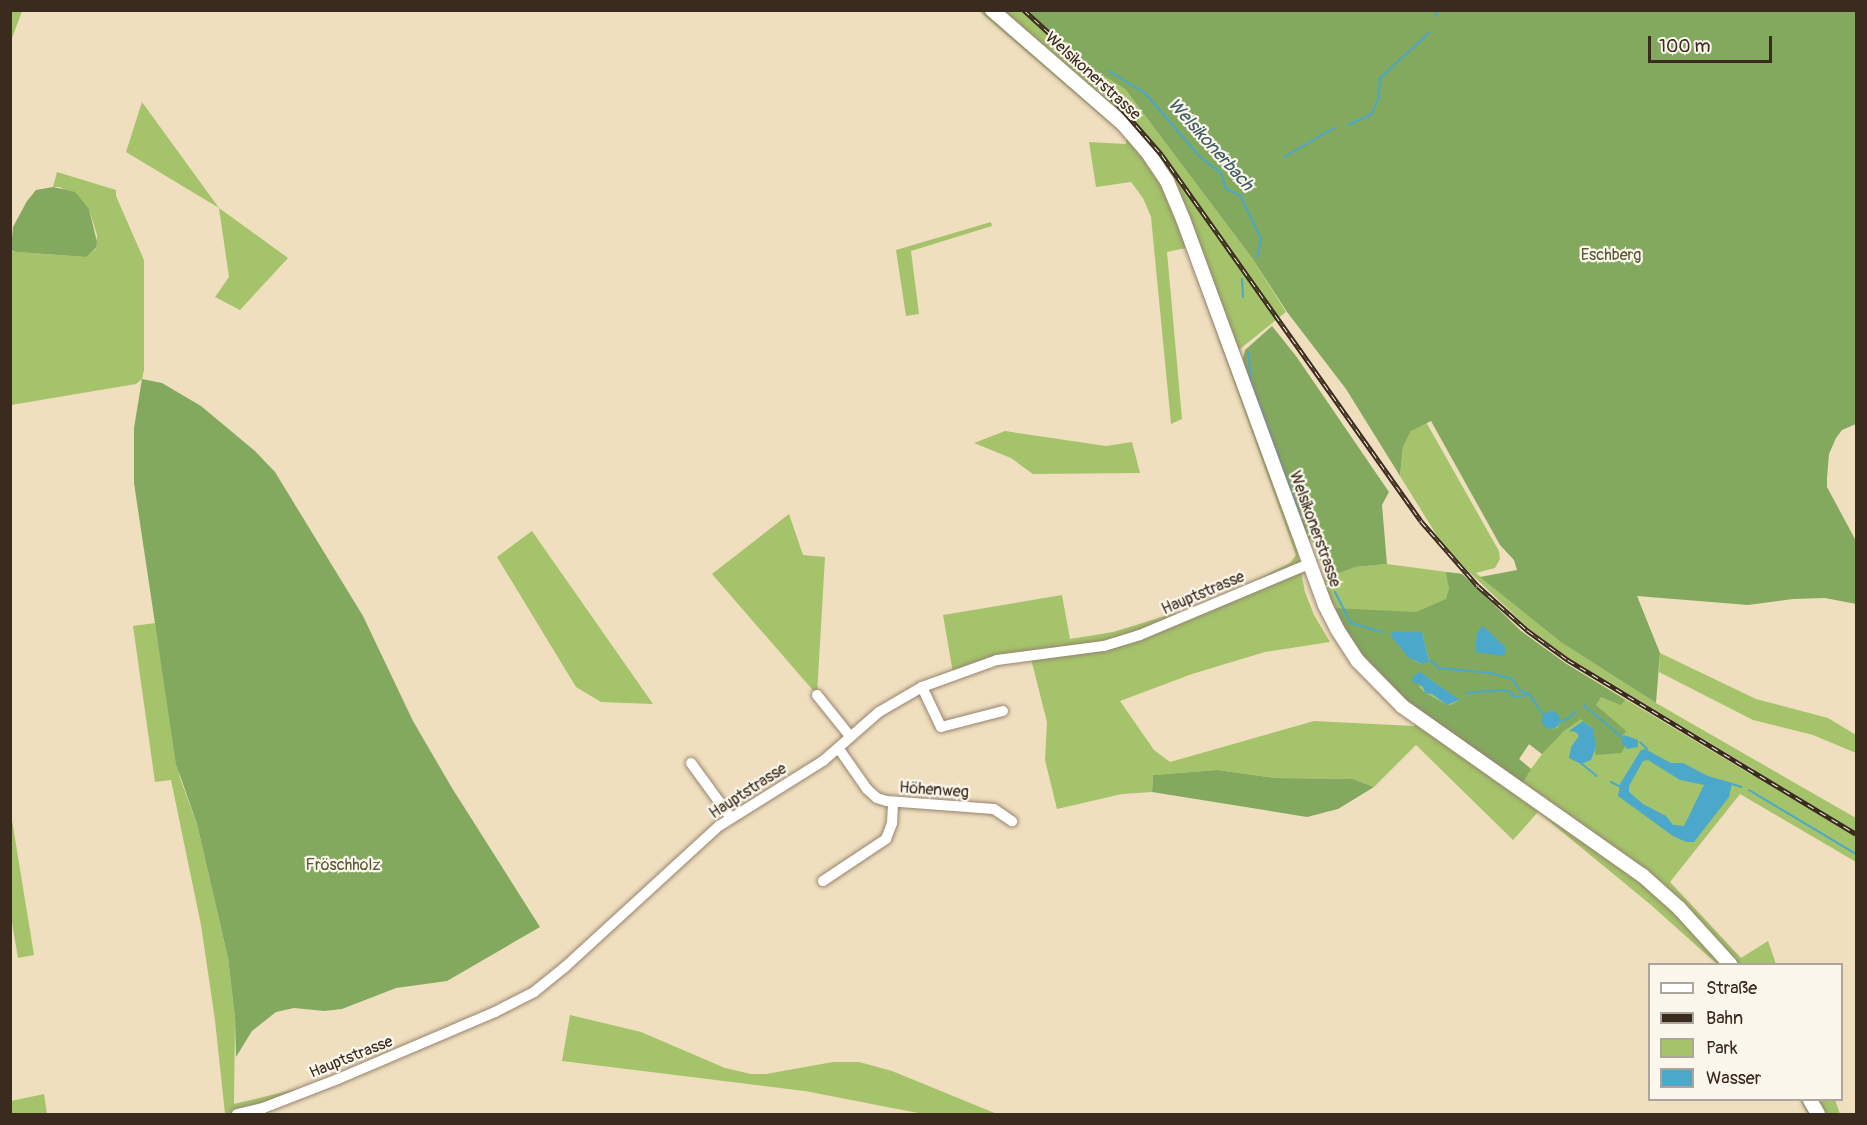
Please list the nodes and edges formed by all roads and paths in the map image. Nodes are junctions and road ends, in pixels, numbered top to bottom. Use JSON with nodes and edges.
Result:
{"nodes":[{"id":1,"x":992,"y":10,"type":"edge"},
{"id":2,"x":1310,"y":564,"type":"junction"},
{"id":3,"x":921,"y":687,"type":"junction"},
{"id":4,"x":817,"y":695,"type":"dead end"},
{"id":5,"x":1003,"y":711,"type":"dead end"},
{"id":6,"x":850,"y":736,"type":"junction"},
{"id":7,"x":838,"y":749,"type":"junction"},
{"id":8,"x":691,"y":763,"type":"dead end"},
{"id":9,"x":893,"y":802,"type":"junction"},
{"id":10,"x":731,"y":818,"type":"junction"},
{"id":11,"x":1011,"y":821,"type":"dead end"},
{"id":12,"x":824,"y":881,"type":"dead end"},
{"id":13,"x":1729,"y":963,"type":"edge"},
{"id":14,"x":237,"y":1114,"type":"edge"}],
"edges":[{"from":1,"to":2,"type":"main road","name":"Welsikonerstrasse"},
{"from":2,"to":3,"type":"street","name":"Hauptstrasse"},
{"from":2,"to":13,"type":"main road","name":"Welsikonerstrasse"},
{"from":3,"to":5,"type":"street"},
{"from":3,"to":6,"type":"street","name":"Hauptstrasse"},
{"from":4,"to":6,"type":"street"},
{"from":6,"to":7,"type":"street","name":"Hauptstrasse"},
{"from":7,"to":9,"type":"street","name":"Höhenweg"},
{"from":7,"to":10,"type":"street","name":"Hauptstrasse"},
{"from":8,"to":10,"type":"street"},
{"from":9,"to":11,"type":"street","name":"Höhenweg"},
{"from":9,"to":12,"type":"street"},
{"from":10,"to":14,"type":"street","name":"Hauptstrasse"}]}
